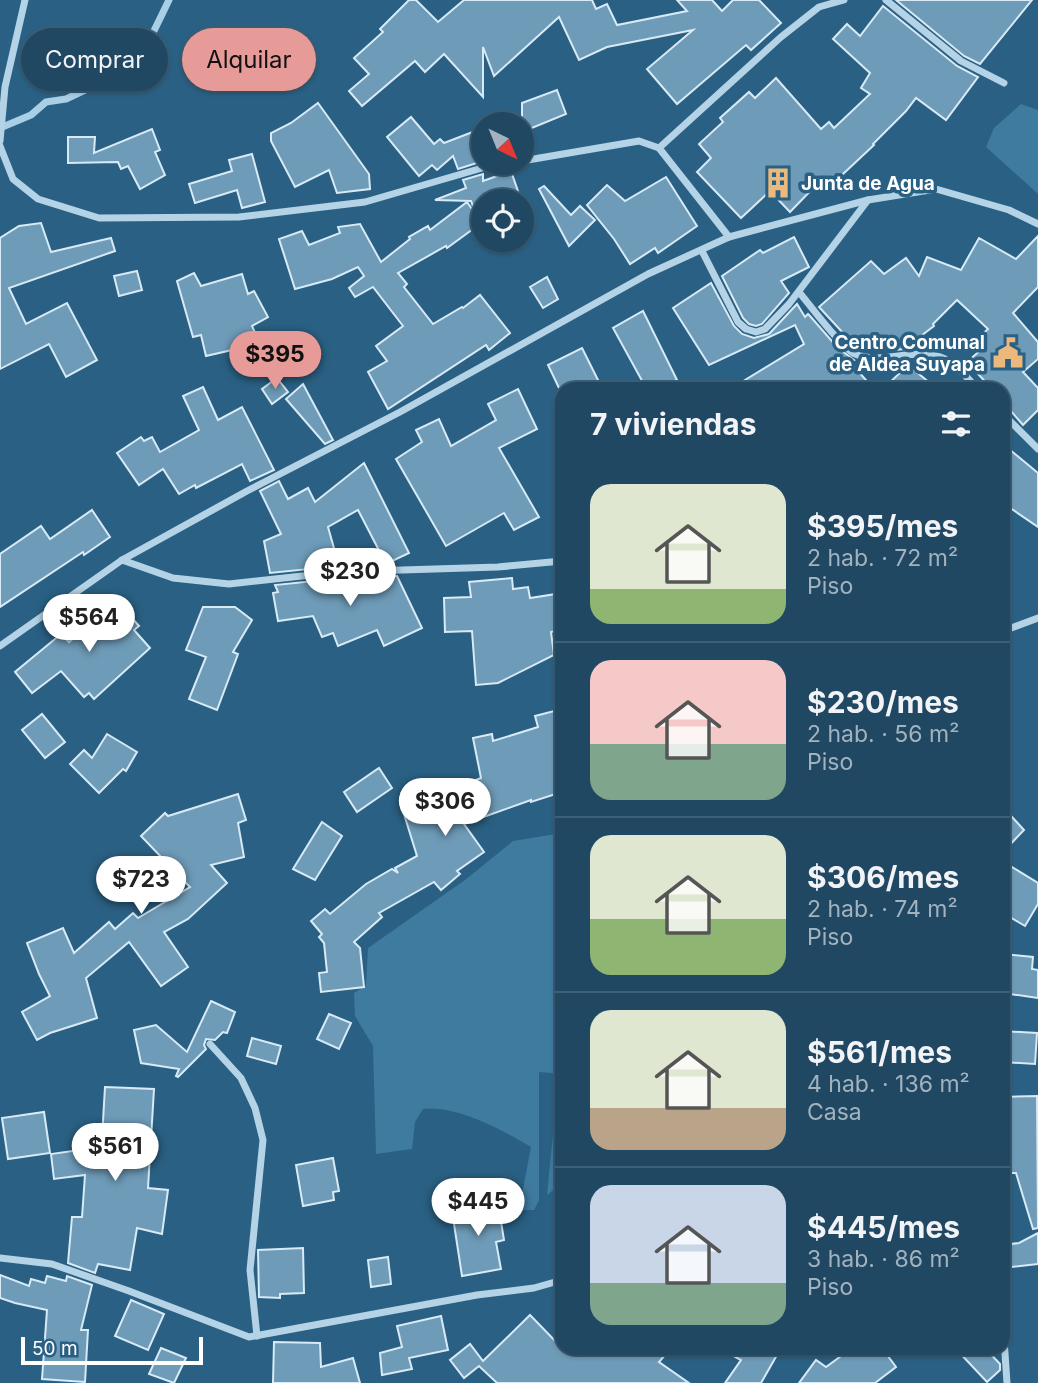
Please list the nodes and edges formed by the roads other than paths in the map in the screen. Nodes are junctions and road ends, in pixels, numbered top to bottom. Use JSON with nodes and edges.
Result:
{"nodes":[{"id":1,"x":25,"y":0,"type":"edge"},
{"id":2,"x":844,"y":0,"type":"edge"},
{"id":3,"x":886,"y":0,"type":"edge"},
{"id":4,"x":1004,"y":83,"type":"dead end"},
{"id":5,"x":0,"y":141,"type":"edge"},
{"id":6,"x":0,"y":146,"type":"edge"},
{"id":7,"x":659,"y":148,"type":"junction"},
{"id":8,"x":534,"y":159,"type":"edge"},
{"id":9,"x":471,"y":171,"type":"edge"},
{"id":10,"x":868,"y":200,"type":"junction"},
{"id":11,"x":1038,"y":224,"type":"edge"},
{"id":12,"x":729,"y":237,"type":"junction"},
{"id":13,"x":702,"y":251,"type":"junction"},
{"id":14,"x":799,"y":292,"type":"junction"},
{"id":15,"x":970,"y":382,"type":"edge"},
{"id":16,"x":1010,"y":421,"type":"edge"},
{"id":17,"x":1038,"y":449,"type":"edge"},
{"id":18,"x":122,"y":559,"type":"junction"},
{"id":19,"x":555,"y":562,"type":"edge"},
{"id":20,"x":1038,"y":618,"type":"edge"},
{"id":21,"x":1010,"y":628,"type":"edge"},
{"id":22,"x":0,"y":646,"type":"edge"},
{"id":23,"x":209,"y":1044,"type":"dead end"},
{"id":24,"x":0,"y":1258,"type":"edge"},
{"id":25,"x":555,"y":1282,"type":"edge"},
{"id":26,"x":257,"y":1336,"type":"junction"},
{"id":27,"x":1005,"y":1355,"type":"edge"},
{"id":28,"x":1007,"y":1383,"type":"edge"}],
"edges":[{"from":1,"to":5,"type":"street"},
{"from":2,"to":7,"type":"street"},
{"from":3,"to":4,"type":"street"},
{"from":6,"to":9,"type":"street"},
{"from":7,"to":8,"type":"street"},
{"from":7,"to":12,"type":"street"},
{"from":10,"to":11,"type":"street"},
{"from":10,"to":12,"type":"street"},
{"from":10,"to":14,"type":"street"},
{"from":12,"to":13,"type":"street"},
{"from":13,"to":14,"type":"street"},
{"from":13,"to":18,"type":"street"},
{"from":14,"to":15,"type":"street"},
{"from":16,"to":17,"type":"street"},
{"from":18,"to":19,"type":"street"},
{"from":18,"to":22,"type":"street"},
{"from":20,"to":21,"type":"street"},
{"from":23,"to":26,"type":"street"},
{"from":24,"to":26,"type":"street"},
{"from":25,"to":26,"type":"street"},
{"from":27,"to":28,"type":"street"}]}
